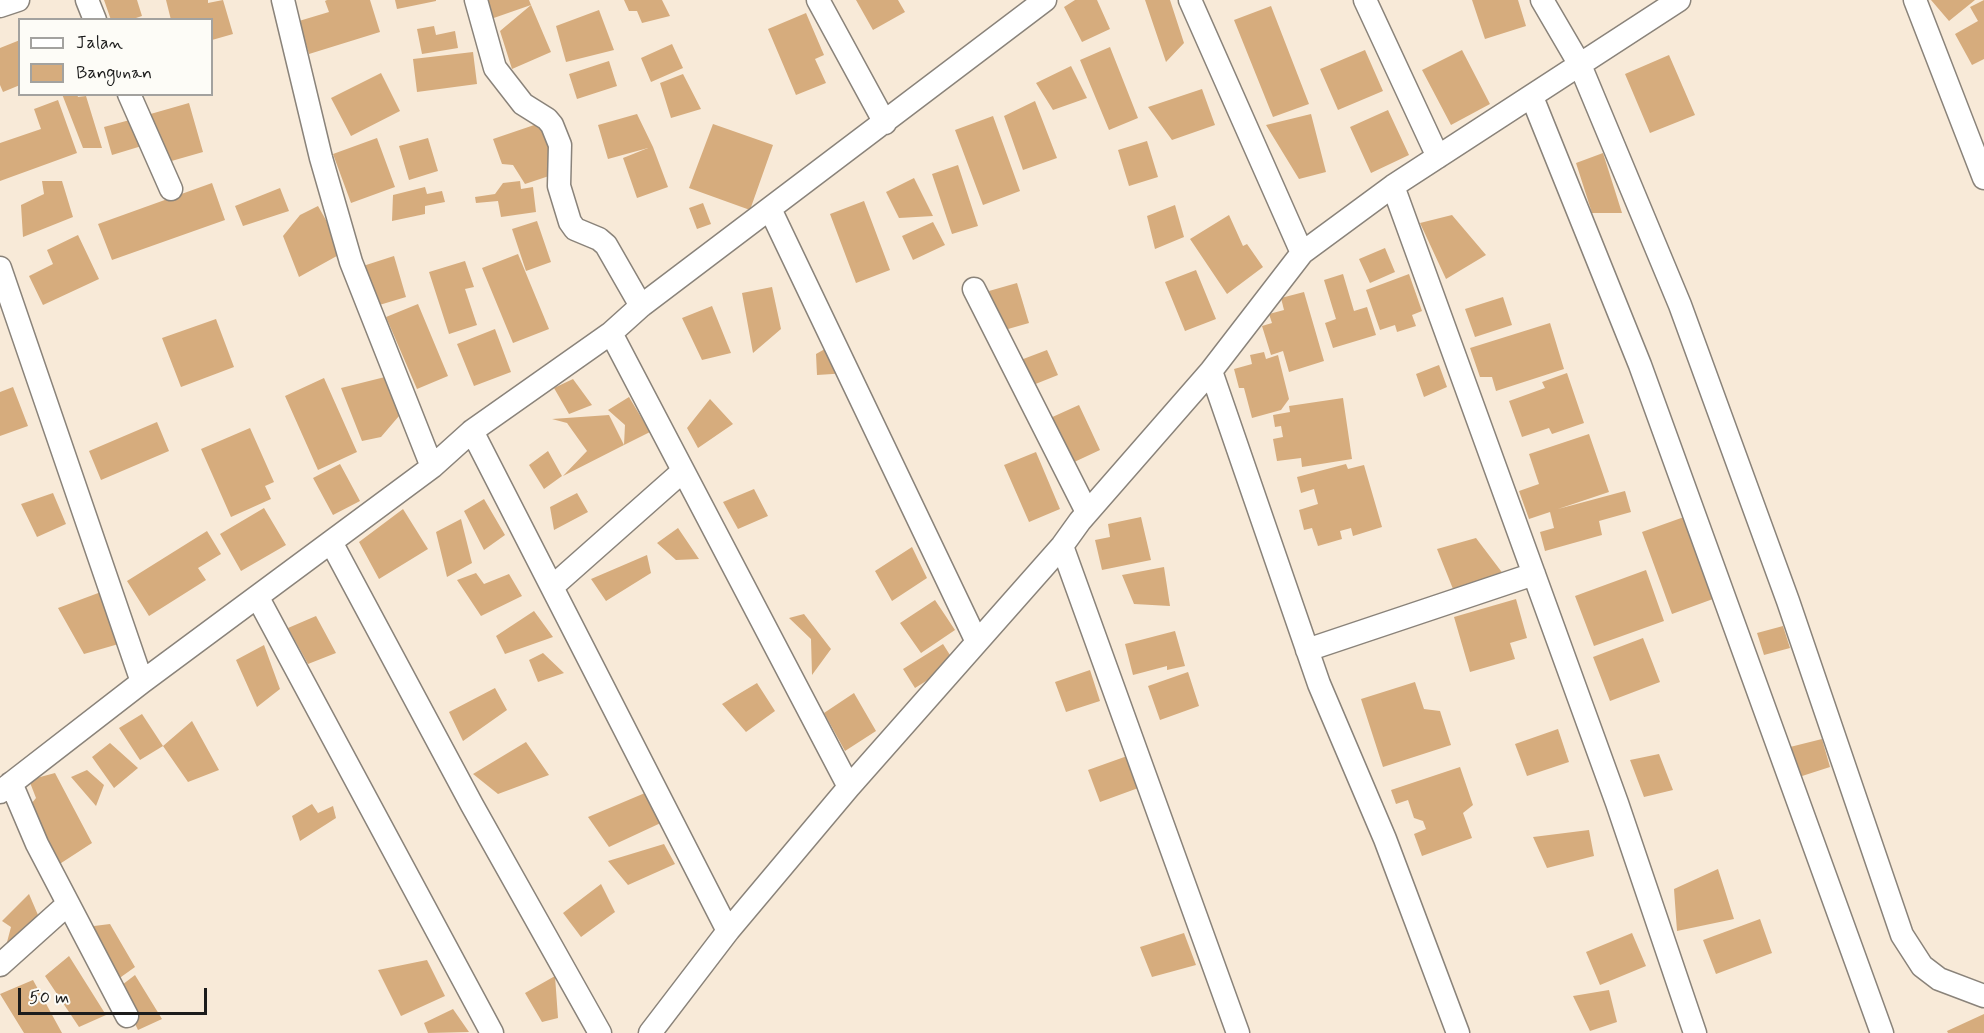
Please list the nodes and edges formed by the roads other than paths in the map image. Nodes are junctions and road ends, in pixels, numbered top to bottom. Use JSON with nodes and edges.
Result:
{"nodes":[{"id":1,"x":18,"y":0,"type":"edge"},
{"id":2,"x":87,"y":0,"type":"edge"},
{"id":3,"x":283,"y":0,"type":"edge"},
{"id":4,"x":476,"y":0,"type":"edge"},
{"id":5,"x":818,"y":0,"type":"edge"},
{"id":6,"x":1044,"y":0,"type":"edge"},
{"id":7,"x":1190,"y":0,"type":"edge"},
{"id":8,"x":1365,"y":0,"type":"edge"},
{"id":9,"x":1542,"y":0,"type":"edge"},
{"id":10,"x":1680,"y":0,"type":"edge"},
{"id":11,"x":1916,"y":0,"type":"edge"},
{"id":12,"x":0,"y":6,"type":"edge"},
{"id":13,"x":94,"y":18,"type":"edge"},
{"id":14,"x":1580,"y":65,"type":"junction"},
{"id":15,"x":130,"y":96,"type":"edge"},
{"id":16,"x":1532,"y":97,"type":"junction"},
{"id":17,"x":885,"y":123,"type":"junction"},
{"id":18,"x":1438,"y":157,"type":"junction"},
{"id":19,"x":1984,"y":178,"type":"edge"},
{"id":20,"x":1393,"y":186,"type":"junction"},
{"id":21,"x":171,"y":189,"type":"dead end"},
{"id":22,"x":770,"y":209,"type":"junction"},
{"id":23,"x":1302,"y":253,"type":"junction"},
{"id":24,"x":0,"y":268,"type":"edge"},
{"id":25,"x":974,"y":289,"type":"dead end"},
{"id":26,"x":641,"y":306,"type":"junction"},
{"id":27,"x":611,"y":333,"type":"junction"},
{"id":28,"x":1211,"y":371,"type":"junction"},
{"id":29,"x":472,"y":431,"type":"junction"},
{"id":30,"x":432,"y":467,"type":"junction"},
{"id":31,"x":683,"y":471,"type":"junction"},
{"id":32,"x":1087,"y":512,"type":"junction"},
{"id":33,"x":331,"y":542,"type":"junction"},
{"id":34,"x":1062,"y":546,"type":"junction"},
{"id":35,"x":1534,"y":574,"type":"junction"},
{"id":36,"x":552,"y":587,"type":"junction"},
{"id":37,"x":258,"y":598,"type":"junction"},
{"id":38,"x":977,"y":642,"type":"junction"},
{"id":39,"x":1307,"y":650,"type":"junction"},
{"id":40,"x":142,"y":682,"type":"junction"},
{"id":41,"x":849,"y":787,"type":"junction"},
{"id":42,"x":6,"y":788,"type":"edge"},
{"id":43,"x":68,"y":904,"type":"junction"},
{"id":44,"x":728,"y":931,"type":"junction"},
{"id":45,"x":0,"y":965,"type":"edge"},
{"id":46,"x":1984,"y":996,"type":"edge"},
{"id":47,"x":127,"y":1016,"type":"dead end"},
{"id":48,"x":492,"y":1033,"type":"edge"},
{"id":49,"x":600,"y":1033,"type":"edge"},
{"id":50,"x":650,"y":1033,"type":"edge"},
{"id":51,"x":1238,"y":1033,"type":"edge"},
{"id":52,"x":1458,"y":1033,"type":"edge"},
{"id":53,"x":1695,"y":1033,"type":"edge"},
{"id":54,"x":1882,"y":1033,"type":"edge"}],
"edges":[{"from":1,"to":12,"type":"street"},
{"from":2,"to":13,"type":"street"},
{"from":3,"to":30,"type":"street"},
{"from":4,"to":26,"type":"street"},
{"from":5,"to":17,"type":"street"},
{"from":6,"to":17,"type":"street"},
{"from":7,"to":23,"type":"street"},
{"from":8,"to":18,"type":"street"},
{"from":9,"to":14,"type":"street"},
{"from":10,"to":14,"type":"street"},
{"from":11,"to":19,"type":"street"},
{"from":14,"to":16,"type":"street"},
{"from":14,"to":46,"type":"street"},
{"from":15,"to":21,"type":"street"},
{"from":16,"to":18,"type":"street"},
{"from":16,"to":54,"type":"street"},
{"from":17,"to":22,"type":"street"},
{"from":18,"to":20,"type":"street"},
{"from":20,"to":23,"type":"street"},
{"from":20,"to":35,"type":"street"},
{"from":22,"to":26,"type":"street"},
{"from":22,"to":38,"type":"street"},
{"from":23,"to":28,"type":"street"},
{"from":24,"to":40,"type":"street"},
{"from":25,"to":32,"type":"street"},
{"from":26,"to":27,"type":"street"},
{"from":27,"to":29,"type":"street"},
{"from":27,"to":31,"type":"street"},
{"from":28,"to":32,"type":"street"},
{"from":28,"to":39,"type":"street"},
{"from":29,"to":30,"type":"street"},
{"from":29,"to":36,"type":"street"},
{"from":30,"to":33,"type":"street"},
{"from":31,"to":36,"type":"street"},
{"from":31,"to":41,"type":"street"},
{"from":32,"to":34,"type":"street"},
{"from":33,"to":37,"type":"street"},
{"from":33,"to":49,"type":"street"},
{"from":34,"to":38,"type":"street"},
{"from":34,"to":51,"type":"street"},
{"from":35,"to":39,"type":"street"},
{"from":35,"to":53,"type":"street"},
{"from":36,"to":44,"type":"street"},
{"from":37,"to":40,"type":"street"},
{"from":37,"to":48,"type":"street"},
{"from":38,"to":41,"type":"street"},
{"from":39,"to":52,"type":"street"},
{"from":40,"to":42,"type":"street"},
{"from":41,"to":44,"type":"street"},
{"from":42,"to":43,"type":"street"},
{"from":43,"to":45,"type":"street"},
{"from":43,"to":47,"type":"street"},
{"from":44,"to":50,"type":"street"}]}
